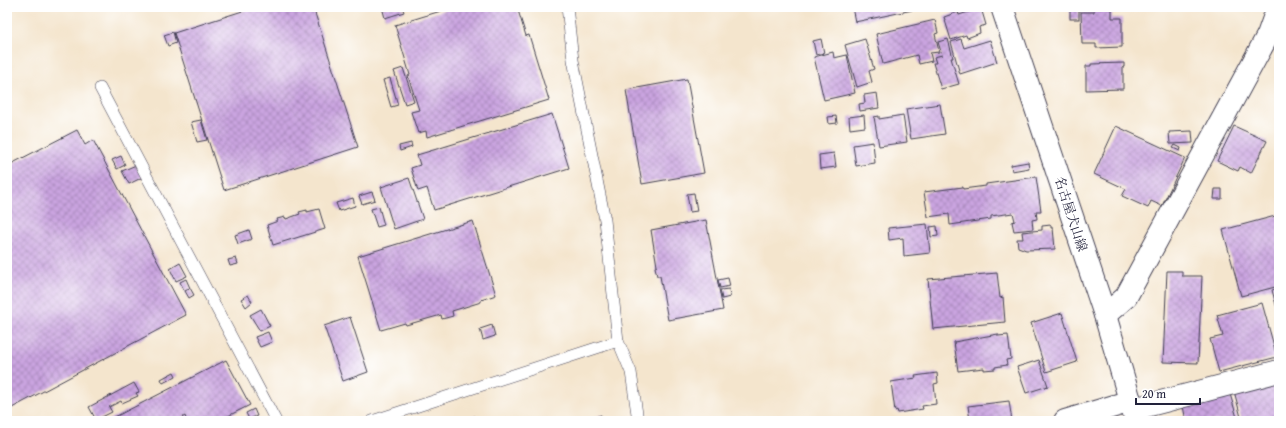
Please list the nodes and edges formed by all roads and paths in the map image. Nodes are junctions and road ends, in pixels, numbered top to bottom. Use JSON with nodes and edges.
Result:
{"nodes":[{"id":1,"x":567,"y":7,"type":"edge"},
{"id":2,"x":1002,"y":7,"type":"edge"},
{"id":3,"x":1278,"y":7,"type":"edge"},
{"id":4,"x":100,"y":88,"type":"dead end"},
{"id":5,"x":1105,"y":315,"type":"junction"},
{"id":6,"x":618,"y":341,"type":"junction"},
{"id":7,"x":1279,"y":371,"type":"edge"},
{"id":8,"x":1134,"y":411,"type":"edge"},
{"id":9,"x":276,"y":421,"type":"edge"},
{"id":10,"x":372,"y":421,"type":"edge"},
{"id":11,"x":638,"y":421,"type":"edge"},
{"id":12,"x":1065,"y":421,"type":"edge"}],
"edges":[{"from":1,"to":6,"type":"lane"},
{"from":2,"to":5,"type":"street","name":"名古屋犬山線"},
{"from":3,"to":5,"type":"street"},
{"from":4,"to":9,"type":"lane"},
{"from":5,"to":8,"type":"street","name":"名古屋犬山線"},
{"from":6,"to":10,"type":"lane"},
{"from":6,"to":11,"type":"lane"},
{"from":7,"to":8,"type":"street"},
{"from":8,"to":12,"type":"street"}]}
